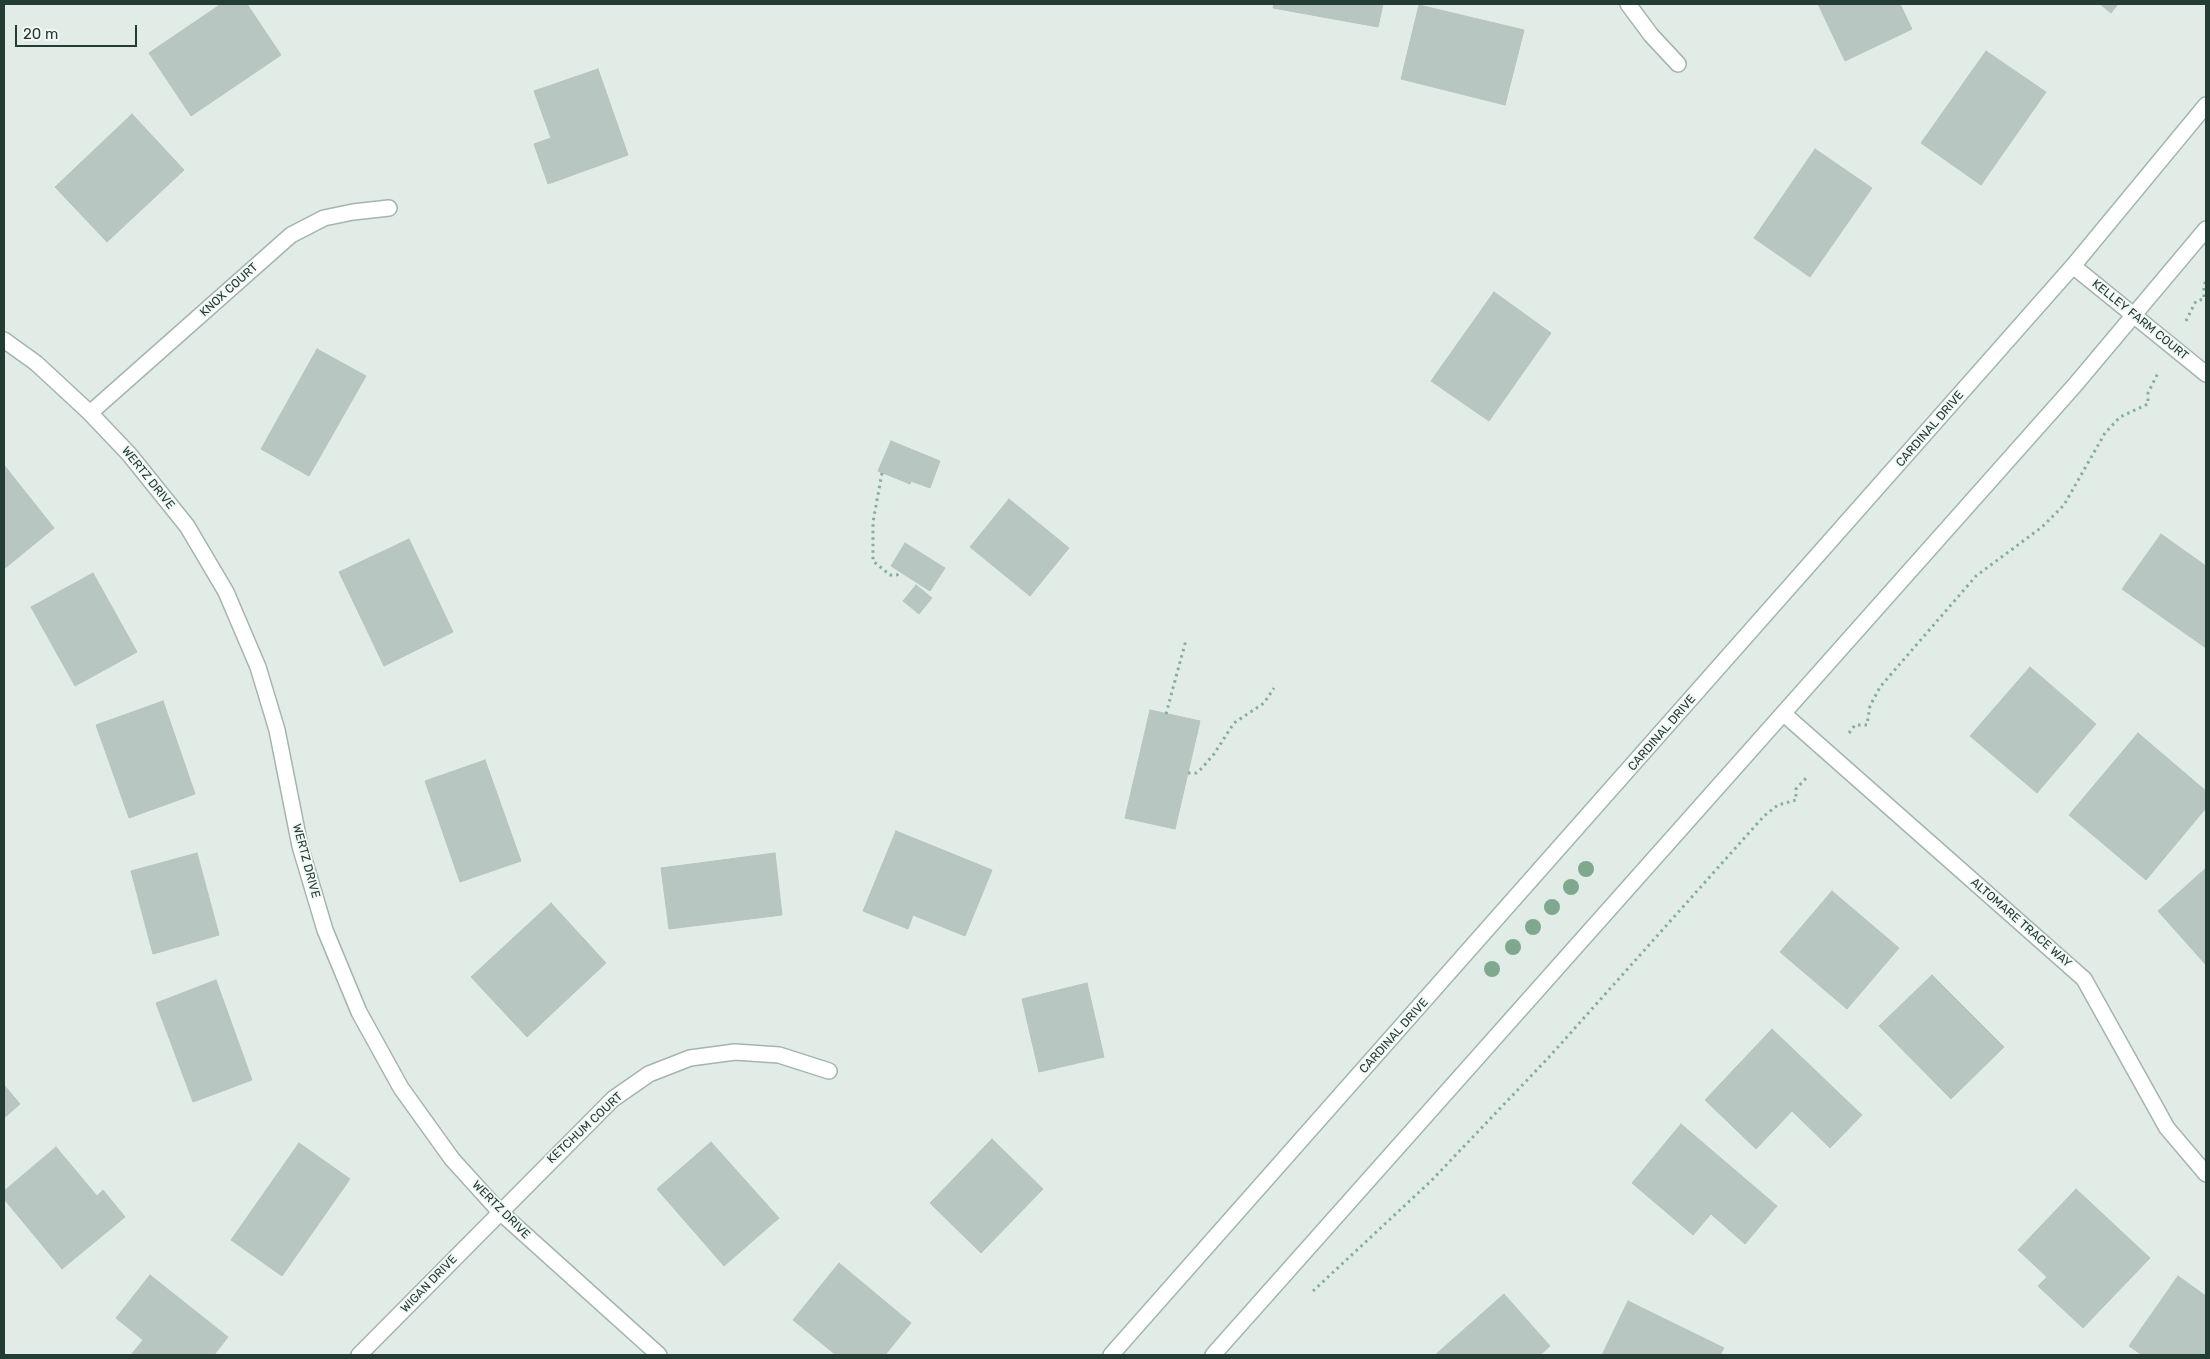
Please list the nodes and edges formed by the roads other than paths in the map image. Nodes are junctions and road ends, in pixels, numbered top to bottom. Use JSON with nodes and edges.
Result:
{"nodes":[{"id":1,"x":1628,"y":4,"type":"edge"},
{"id":2,"x":1678,"y":64,"type":"dead end"},
{"id":3,"x":2206,"y":105,"type":"edge"},
{"id":4,"x":389,"y":208,"type":"dead end"},
{"id":5,"x":2206,"y":229,"type":"edge"},
{"id":6,"x":2073,"y":266,"type":"junction"},
{"id":7,"x":2135,"y":315,"type":"junction"},
{"id":8,"x":4,"y":340,"type":"edge"},
{"id":9,"x":2206,"y":374,"type":"edge"},
{"id":10,"x":90,"y":413,"type":"junction"},
{"id":11,"x":1784,"y":714,"type":"junction"},
{"id":12,"x":829,"y":1071,"type":"dead end"},
{"id":13,"x":2206,"y":1174,"type":"edge"},
{"id":14,"x":500,"y":1212,"type":"junction"},
{"id":15,"x":359,"y":1355,"type":"edge"},
{"id":16,"x":659,"y":1355,"type":"edge"},
{"id":17,"x":1111,"y":1355,"type":"edge"},
{"id":18,"x":1213,"y":1355,"type":"edge"}],
"edges":[{"from":1,"to":2,"type":"main road"},
{"from":3,"to":6,"type":"main road","name":"CARDINAL DRIVE"},
{"from":4,"to":10,"type":"main road","name":"KNOX COURT"},
{"from":5,"to":7,"type":"main road"},
{"from":6,"to":7,"type":"main road","name":"KELLEY FARM COURT"},
{"from":6,"to":17,"type":"main road","name":"CARDINAL DRIVE"},
{"from":7,"to":9,"type":"main road","name":"KELLEY FARM COURT"},
{"from":7,"to":11,"type":"main road"},
{"from":8,"to":10,"type":"main road","name":"WERTZ DRIVE"},
{"from":10,"to":14,"type":"main road","name":"WERTZ DRIVE"},
{"from":11,"to":13,"type":"main road","name":"ALTOMARE TRACE WAY"},
{"from":11,"to":18,"type":"main road"},
{"from":12,"to":14,"type":"main road","name":"KETCHUM COURT"},
{"from":14,"to":15,"type":"main road","name":"WIGAN DRIVE"},
{"from":14,"to":16,"type":"main road","name":"WERTZ DRIVE"}]}
